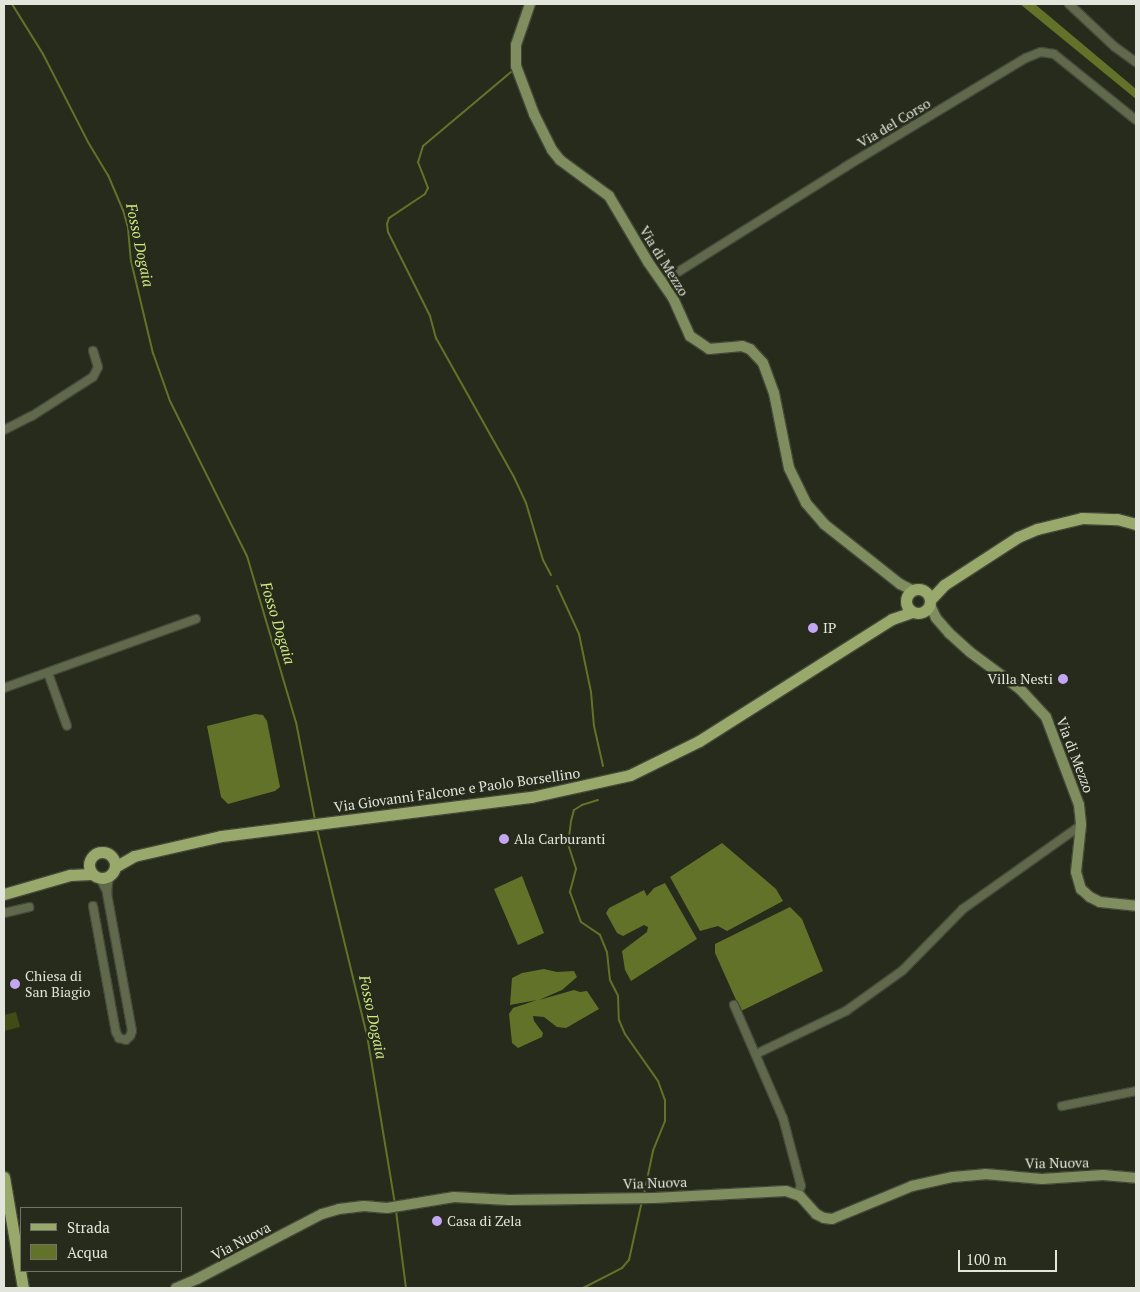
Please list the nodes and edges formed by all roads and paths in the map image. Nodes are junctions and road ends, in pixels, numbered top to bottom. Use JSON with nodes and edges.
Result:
{"nodes":[{"id":1,"x":530,"y":4,"type":"edge"},
{"id":2,"x":1069,"y":4,"type":"edge"},
{"id":3,"x":1136,"y":62,"type":"edge"},
{"id":4,"x":1136,"y":120,"type":"edge"},
{"id":5,"x":662,"y":282,"type":"junction"},
{"id":6,"x":93,"y":351,"type":"dead end"},
{"id":7,"x":4,"y":430,"type":"edge"},
{"id":8,"x":1136,"y":524,"type":"edge"},
{"id":9,"x":918,"y":601,"type":"junction"},
{"id":10,"x":196,"y":619,"type":"dead end"},
{"id":11,"x":48,"y":673,"type":"junction"},
{"id":12,"x":4,"y":688,"type":"edge"},
{"id":13,"x":67,"y":726,"type":"dead end"},
{"id":14,"x":1081,"y":825,"type":"junction"},
{"id":15,"x":110,"y":856,"type":"junction"},
{"id":16,"x":134,"y":856,"type":"junction"},
{"id":17,"x":101,"y":872,"type":"junction"},
{"id":18,"x":4,"y":894,"type":"edge"},
{"id":19,"x":93,"y":906,"type":"dead end"},
{"id":20,"x":1136,"y":906,"type":"edge"},
{"id":21,"x":29,"y":907,"type":"dead end"},
{"id":22,"x":4,"y":913,"type":"edge"},
{"id":23,"x":118,"y":955,"type":"junction"},
{"id":24,"x":101,"y":958,"type":"junction"},
{"id":25,"x":734,"y":1005,"type":"dead end"},
{"id":26,"x":756,"y":1054,"type":"junction"},
{"id":27,"x":1136,"y":1090,"type":"edge"},
{"id":28,"x":1062,"y":1106,"type":"dead end"},
{"id":29,"x":4,"y":1177,"type":"edge"},
{"id":30,"x":1136,"y":1178,"type":"edge"},
{"id":31,"x":797,"y":1194,"type":"junction"},
{"id":32,"x":20,"y":1270,"type":"edge"},
{"id":33,"x":20,"y":1272,"type":"edge"},
{"id":34,"x":23,"y":1288,"type":"edge"},
{"id":35,"x":176,"y":1288,"type":"edge"}],
"edges":[{"from":1,"to":5,"type":"street","name":"Via di Mezzo"},
{"from":2,"to":3,"type":"street"},
{"from":4,"to":5,"type":"street","name":"Via del Corso"},
{"from":5,"to":9,"type":"street","name":"Via di Mezzo"},
{"from":6,"to":7,"type":"street"},
{"from":8,"to":9,"type":"main road"},
{"from":9,"to":14,"type":"street","name":"Via di Mezzo"},
{"from":9,"to":16,"type":"main road","name":"Via Giovanni Falcone e Paolo Borsellino"},
{"from":10,"to":11,"type":"street"},
{"from":11,"to":12,"type":"street"},
{"from":11,"to":13,"type":"street"},
{"from":14,"to":20,"type":"street","name":"Via di Mezzo"},
{"from":14,"to":26,"type":"street"},
{"from":15,"to":16,"type":"main road","name":"Via Giovanni Falcone e Paolo Borsellino"},
{"from":15,"to":17,"type":"main road"},
{"from":15,"to":17,"type":"main road","name":"Via Giovanni Falcone e Paolo Borsellino"},
{"from":16,"to":17,"type":"main road","name":"Via Giovanni Falcone e Paolo Borsellino"},
{"from":17,"to":18,"type":"main road","name":"Via Giovanni Falcone e Paolo Borsellino"},
{"from":17,"to":23,"type":"street"},
{"from":19,"to":24,"type":"street"},
{"from":21,"to":22,"type":"street"},
{"from":23,"to":24,"type":"street"},
{"from":23,"to":24,"type":"street"},
{"from":25,"to":26,"type":"street"},
{"from":26,"to":31,"type":"street"},
{"from":27,"to":28,"type":"street"},
{"from":29,"to":32,"type":"main road"},
{"from":30,"to":31,"type":"street","name":"Via Nuova"},
{"from":31,"to":35,"type":"street","name":"Via Nuova"},
{"from":33,"to":34,"type":"main road"}]}
